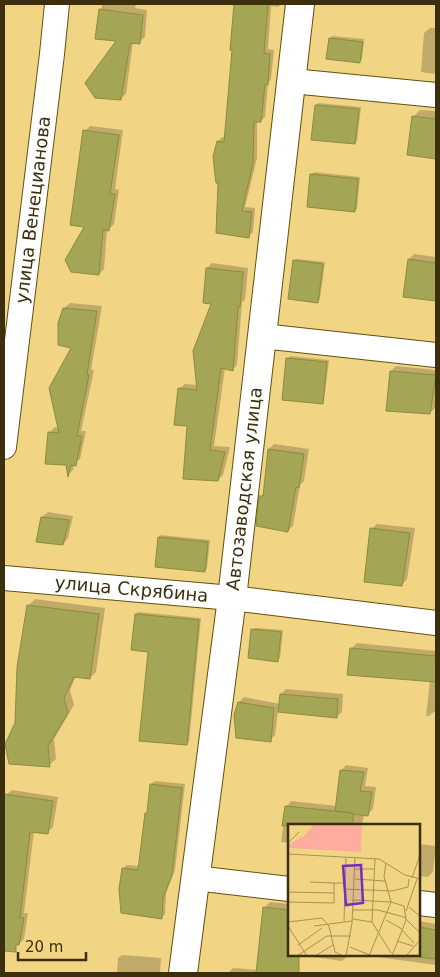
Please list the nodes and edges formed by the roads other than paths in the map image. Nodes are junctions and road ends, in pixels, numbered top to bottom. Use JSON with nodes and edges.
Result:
{"nodes":[{"id":1,"x":57,"y":4,"type":"edge"},
{"id":2,"x":300,"y":4,"type":"edge"},
{"id":3,"x":292,"y":80,"type":"junction"},
{"id":4,"x":436,"y":95,"type":"edge"},
{"id":5,"x":262,"y":336,"type":"junction"},
{"id":6,"x":436,"y":355,"type":"edge"},
{"id":7,"x":4,"y":436,"type":"edge"},
{"id":8,"x":4,"y":578,"type":"edge"},
{"id":9,"x":232,"y":598,"type":"junction"},
{"id":10,"x":436,"y":623,"type":"edge"},
{"id":11,"x":195,"y":878,"type":"junction"},
{"id":12,"x":288,"y":889,"type":"edge"},
{"id":13,"x":420,"y":903,"type":"edge"},
{"id":14,"x":436,"y":905,"type":"edge"},
{"id":15,"x":183,"y":973,"type":"edge"}],
"edges":[{"from":1,"to":7,"type":"street","name":"улица Венецианова"},
{"from":2,"to":3,"type":"street","name":"Автозаводская улица"},
{"from":3,"to":4,"type":"street"},
{"from":3,"to":5,"type":"street","name":"Автозаводская улица"},
{"from":5,"to":6,"type":"street"},
{"from":5,"to":9,"type":"street","name":"Автозаводская улица"},
{"from":8,"to":9,"type":"street","name":"улица Скрябина"},
{"from":9,"to":10,"type":"street","name":"улица Скрябина"},
{"from":9,"to":11,"type":"street","name":"Автозаводская улица"},
{"from":11,"to":12,"type":"street"},
{"from":11,"to":15,"type":"street","name":"Автозаводская улица"},
{"from":13,"to":14,"type":"street"}]}
